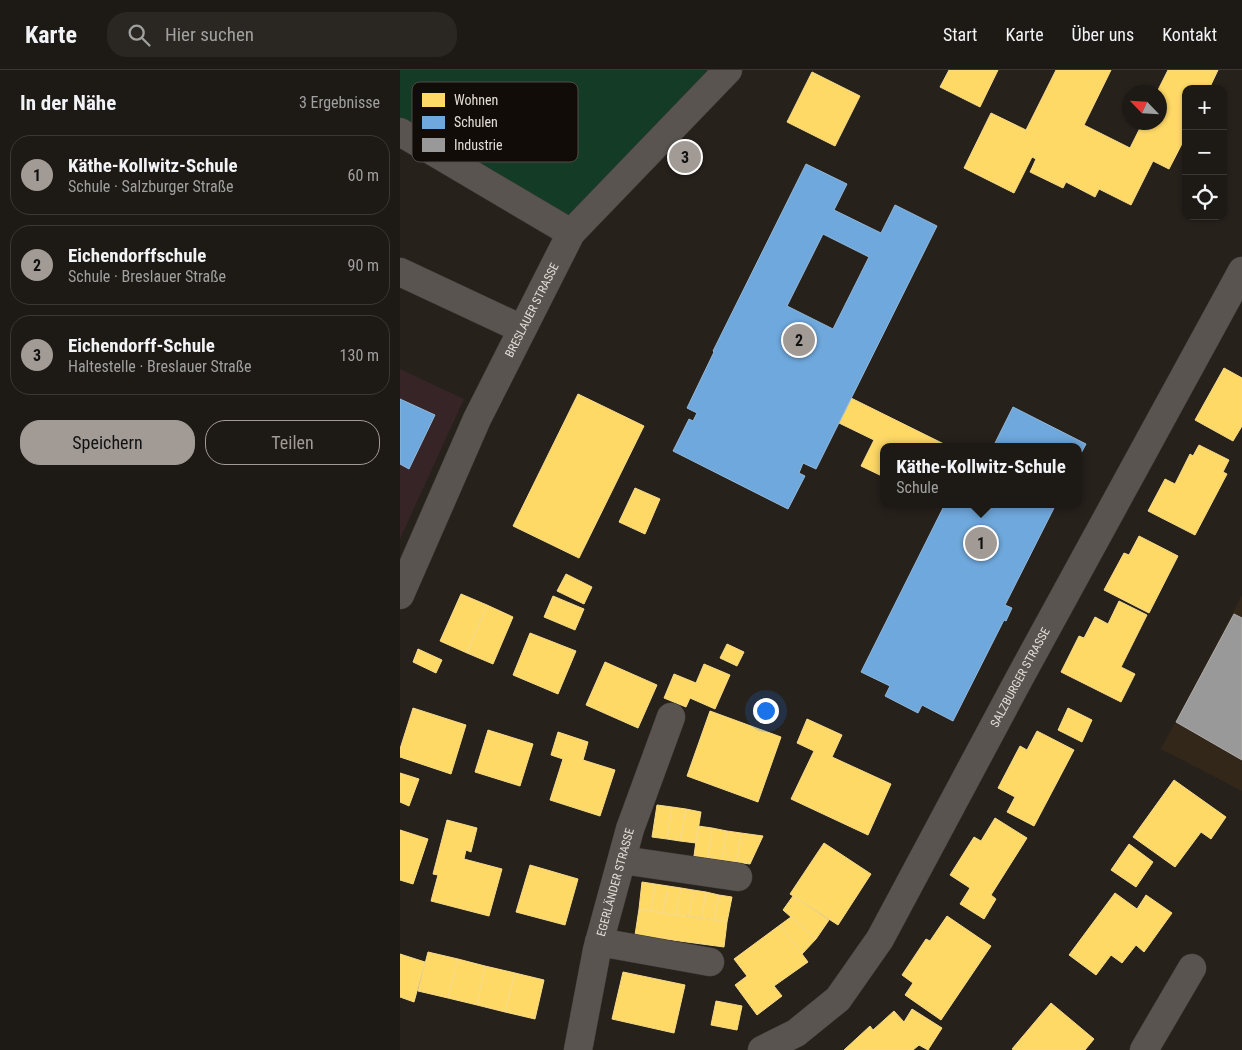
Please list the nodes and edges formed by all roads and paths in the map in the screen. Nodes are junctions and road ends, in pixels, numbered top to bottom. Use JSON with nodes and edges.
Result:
{"nodes":[{"id":1,"x":728,"y":70,"type":"edge"},
{"id":2,"x":400,"y":132,"type":"edge"},
{"id":3,"x":412,"y":139,"type":"edge"},
{"id":4,"x":451,"y":162,"type":"edge"},
{"id":5,"x":571,"y":232,"type":"junction"},
{"id":6,"x":1242,"y":271,"type":"edge"},
{"id":7,"x":400,"y":272,"type":"edge"},
{"id":8,"x":522,"y":329,"type":"junction"},
{"id":9,"x":400,"y":595,"type":"edge"},
{"id":10,"x":671,"y":717,"type":"dead end"},
{"id":11,"x":622,"y":860,"type":"junction"},
{"id":12,"x":738,"y":877,"type":"dead end"},
{"id":13,"x":599,"y":942,"type":"junction"},
{"id":14,"x":710,"y":962,"type":"dead end"},
{"id":15,"x":1192,"y":968,"type":"dead end"},
{"id":16,"x":578,"y":1050,"type":"edge"},
{"id":17,"x":762,"y":1050,"type":"edge"},
{"id":18,"x":1144,"y":1050,"type":"edge"}],
"edges":[{"from":1,"to":5,"type":"street","name":"BRESLAUER STRASSE"},
{"from":2,"to":3,"type":"street"},
{"from":4,"to":5,"type":"street"},
{"from":5,"to":8,"type":"street","name":"BRESLAUER STRASSE"},
{"from":6,"to":17,"type":"street","name":"SALZBURGER STRASSE"},
{"from":7,"to":8,"type":"street"},
{"from":8,"to":9,"type":"street","name":"BRESLAUER STRASSE"},
{"from":10,"to":11,"type":"street","name":"EGERLÄNDER STRASSE"},
{"from":11,"to":12,"type":"street"},
{"from":11,"to":13,"type":"street","name":"EGERLÄNDER STRASSE"},
{"from":13,"to":14,"type":"street"},
{"from":13,"to":16,"type":"street","name":"EGERLÄNDER STRASSE"},
{"from":15,"to":18,"type":"street"}]}
